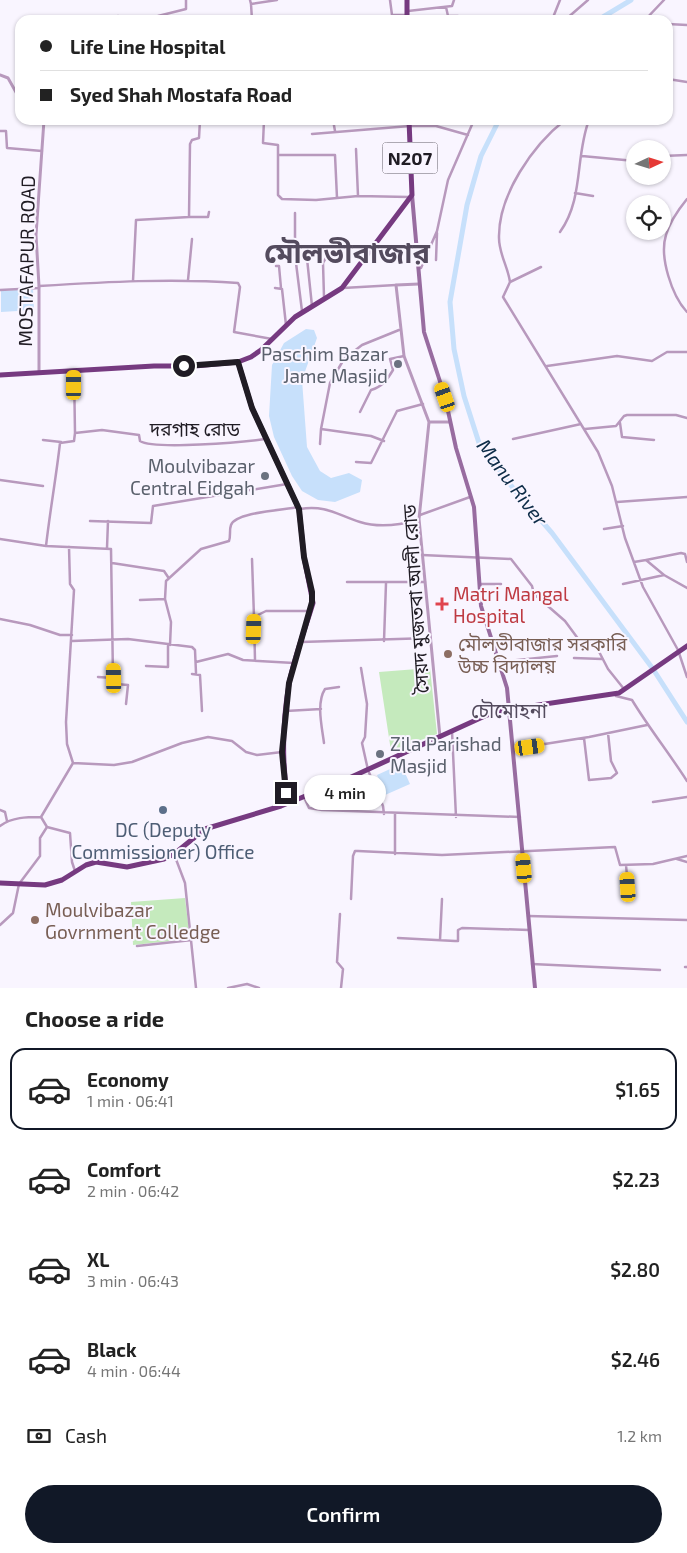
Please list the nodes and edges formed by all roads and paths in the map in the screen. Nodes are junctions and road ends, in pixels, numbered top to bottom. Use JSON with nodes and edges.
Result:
{"nodes":[{"id":1,"x":186,"y":0,"type":"edge"},
{"id":2,"x":250,"y":0,"type":"edge"},
{"id":3,"x":277,"y":0,"type":"edge"},
{"id":4,"x":390,"y":0,"type":"edge"},
{"id":5,"x":406,"y":0,"type":"edge"},
{"id":6,"x":454,"y":0,"type":"edge"},
{"id":7,"x":560,"y":0,"type":"edge"},
{"id":8,"x":588,"y":0,"type":"edge"},
{"id":9,"x":664,"y":0,"type":"edge"},
{"id":10,"x":251,"y":4,"type":"junction"},
{"id":11,"x":446,"y":7,"type":"junction"},
{"id":12,"x":162,"y":15,"type":"edge"},
{"id":13,"x":252,"y":15,"type":"edge"},
{"id":14,"x":407,"y":15,"type":"edge"},
{"id":15,"x":448,"y":15,"type":"edge"},
{"id":16,"x":554,"y":15,"type":"edge"},
{"id":17,"x":571,"y":15,"type":"edge"},
{"id":18,"x":650,"y":15,"type":"edge"},
{"id":19,"x":673,"y":24,"type":"edge"},
{"id":20,"x":687,"y":25,"type":"edge"},
{"id":21,"x":0,"y":76,"type":"edge"},
{"id":22,"x":673,"y":80,"type":"edge"},
{"id":23,"x":687,"y":82,"type":"edge"},
{"id":24,"x":15,"y":90,"type":"edge"},
{"id":25,"x":44,"y":125,"type":"edge"},
{"id":26,"x":200,"y":125,"type":"edge"},
{"id":27,"x":264,"y":125,"type":"edge"},
{"id":28,"x":334,"y":125,"type":"edge"},
{"id":29,"x":393,"y":125,"type":"edge"},
{"id":30,"x":410,"y":125,"type":"edge"},
{"id":31,"x":427,"y":125,"type":"edge"},
{"id":32,"x":472,"y":125,"type":"edge"},
{"id":33,"x":559,"y":125,"type":"edge"},
{"id":34,"x":587,"y":125,"type":"edge"},
{"id":35,"x":0,"y":131,"type":"edge"},
{"id":36,"x":335,"y":132,"type":"junction"},
{"id":37,"x":312,"y":134,"type":"dead end"},
{"id":38,"x":468,"y":135,"type":"junction"},
{"id":39,"x":356,"y":148,"type":"dead end"},
{"id":40,"x":42,"y":152,"type":"junction"},
{"id":41,"x":278,"y":155,"type":"junction"},
{"id":42,"x":687,"y":155,"type":"edge"},
{"id":43,"x":582,"y":156,"type":"junction"},
{"id":44,"x":671,"y":156,"type":"edge"},
{"id":45,"x":626,"y":160,"type":"edge"},
{"id":46,"x":575,"y":193,"type":"junction"},
{"id":47,"x":358,"y":196,"type":"junction"},
{"id":48,"x":411,"y":196,"type":"junction"},
{"id":49,"x":593,"y":196,"type":"dead end"},
{"id":50,"x":337,"y":198,"type":"junction"},
{"id":51,"x":687,"y":198,"type":"edge"},
{"id":52,"x":209,"y":212,"type":"dead end"},
{"id":53,"x":295,"y":213,"type":"dead end"},
{"id":54,"x":190,"y":217,"type":"junction"},
{"id":55,"x":437,"y":231,"type":"junction"},
{"id":56,"x":560,"y":232,"type":"dead end"},
{"id":57,"x":192,"y":239,"type":"dead end"},
{"id":58,"x":306,"y":249,"type":"dead end"},
{"id":59,"x":330,"y":250,"type":"dead end"},
{"id":60,"x":436,"y":260,"type":"dead end"},
{"id":61,"x":276,"y":266,"type":"dead end"},
{"id":62,"x":541,"y":267,"type":"dead end"},
{"id":63,"x":418,"y":268,"type":"junction"},
{"id":64,"x":133,"y":280,"type":"junction"},
{"id":65,"x":188,"y":280,"type":"junction"},
{"id":66,"x":510,"y":282,"type":"junction"},
{"id":67,"x":419,"y":284,"type":"junction"},
{"id":68,"x":396,"y":285,"type":"junction"},
{"id":69,"x":39,"y":287,"type":"junction"},
{"id":70,"x":275,"y":288,"type":"dead end"},
{"id":71,"x":281,"y":288,"type":"junction"},
{"id":72,"x":342,"y":288,"type":"junction"},
{"id":73,"x":0,"y":290,"type":"edge"},
{"id":74,"x":324,"y":298,"type":"junction"},
{"id":75,"x":312,"y":306,"type":"junction"},
{"id":76,"x":303,"y":312,"type":"junction"},
{"id":77,"x":687,"y":312,"type":"edge"},
{"id":78,"x":286,"y":325,"type":"junction"},
{"id":79,"x":400,"y":330,"type":"junction"},
{"id":80,"x":272,"y":338,"type":"junction"},
{"id":81,"x":687,"y":352,"type":"edge"},
{"id":82,"x":404,"y":356,"type":"junction"},
{"id":83,"x":238,"y":362,"type":"junction"},
{"id":84,"x":547,"y":366,"type":"junction"},
{"id":85,"x":74,"y":370,"type":"junction"},
{"id":86,"x":39,"y":372,"type":"junction"},
{"id":87,"x":0,"y":375,"type":"edge"},
{"id":88,"x":423,"y":404,"type":"junction"},
{"id":89,"x":360,"y":412,"type":"dead end"},
{"id":90,"x":687,"y":418,"type":"edge"},
{"id":91,"x":429,"y":422,"type":"junction"},
{"id":92,"x":450,"y":422,"type":"junction"},
{"id":93,"x":620,"y":423,"type":"junction"},
{"id":94,"x":581,"y":424,"type":"junction"},
{"id":95,"x":321,"y":429,"type":"junction"},
{"id":96,"x":584,"y":430,"type":"junction"},
{"id":97,"x":75,"y":433,"type":"junction"},
{"id":98,"x":265,"y":439,"type":"junction"},
{"id":99,"x":513,"y":439,"type":"dead end"},
{"id":100,"x":43,"y":440,"type":"dead end"},
{"id":101,"x":384,"y":440,"type":"junction"},
{"id":102,"x":654,"y":440,"type":"dead end"},
{"id":103,"x":61,"y":442,"type":"junction"},
{"id":104,"x":320,"y":444,"type":"dead end"},
{"id":105,"x":356,"y":462,"type":"dead end"},
{"id":106,"x":0,"y":480,"type":"edge"},
{"id":107,"x":287,"y":484,"type":"junction"},
{"id":108,"x":43,"y":486,"type":"dead end"},
{"id":109,"x":470,"y":497,"type":"junction"},
{"id":110,"x":687,"y":497,"type":"edge"},
{"id":111,"x":618,"y":502,"type":"junction"},
{"id":112,"x":298,"y":508,"type":"junction"},
{"id":113,"x":419,"y":518,"type":"junction"},
{"id":114,"x":90,"y":521,"type":"dead end"},
{"id":115,"x":108,"y":521,"type":"junction"},
{"id":116,"x":623,"y":526,"type":"junction"},
{"id":117,"x":604,"y":529,"type":"dead end"},
{"id":118,"x":0,"y":539,"type":"edge"},
{"id":119,"x":46,"y":546,"type":"junction"},
{"id":120,"x":69,"y":547,"type":"junction"},
{"id":121,"x":107,"y":548,"type":"junction"},
{"id":122,"x":687,"y":550,"type":"edge"},
{"id":123,"x":681,"y":554,"type":"junction"},
{"id":124,"x":422,"y":555,"type":"junction"},
{"id":125,"x":479,"y":558,"type":"junction"},
{"id":126,"x":252,"y":559,"type":"dead end"},
{"id":127,"x":646,"y":560,"type":"junction"},
{"id":128,"x":634,"y":562,"type":"junction"},
{"id":129,"x":687,"y":562,"type":"edge"},
{"id":130,"x":112,"y":563,"type":"junction"},
{"id":131,"x":664,"y":575,"type":"junction"},
{"id":132,"x":169,"y":577,"type":"junction"},
{"id":133,"x":640,"y":579,"type":"junction"},
{"id":134,"x":347,"y":582,"type":"dead end"},
{"id":135,"x":425,"y":582,"type":"junction"},
{"id":136,"x":386,"y":584,"type":"junction"},
{"id":137,"x":480,"y":584,"type":"junction"},
{"id":138,"x":501,"y":584,"type":"dead end"},
{"id":139,"x":623,"y":584,"type":"dead end"},
{"id":140,"x":687,"y":588,"type":"edge"},
{"id":141,"x":165,"y":599,"type":"junction"},
{"id":142,"x":140,"y":600,"type":"dead end"},
{"id":143,"x":310,"y":611,"type":"junction"},
{"id":144,"x":254,"y":616,"type":"junction"},
{"id":145,"x":0,"y":619,"type":"edge"},
{"id":146,"x":72,"y":635,"type":"junction"},
{"id":147,"x":430,"y":638,"type":"junction"},
{"id":148,"x":114,"y":639,"type":"junction"},
{"id":149,"x":384,"y":641,"type":"junction"},
{"id":150,"x":72,"y":642,"type":"junction"},
{"id":151,"x":301,"y":642,"type":"junction"},
{"id":152,"x":169,"y":645,"type":"junction"},
{"id":153,"x":687,"y":646,"type":"edge"},
{"id":154,"x":676,"y":651,"type":"junction"},
{"id":155,"x":557,"y":656,"type":"dead end"},
{"id":156,"x":574,"y":658,"type":"dead end"},
{"id":157,"x":602,"y":659,"type":"junction"},
{"id":158,"x":255,"y":660,"type":"junction"},
{"id":159,"x":196,"y":662,"type":"junction"},
{"id":160,"x":499,"y":662,"type":"junction"},
{"id":161,"x":295,"y":664,"type":"junction"},
{"id":162,"x":146,"y":666,"type":"dead end"},
{"id":163,"x":361,"y":668,"type":"dead end"},
{"id":164,"x":98,"y":677,"type":"dead end"},
{"id":165,"x":687,"y":677,"type":"edge"},
{"id":166,"x":114,"y":678,"type":"junction"},
{"id":167,"x":338,"y":687,"type":"dead end"},
{"id":168,"x":626,"y":690,"type":"junction"},
{"id":169,"x":600,"y":696,"type":"junction"},
{"id":170,"x":126,"y":704,"type":"dead end"},
{"id":171,"x":321,"y":709,"type":"junction"},
{"id":172,"x":510,"y":709,"type":"junction"},
{"id":173,"x":202,"y":710,"type":"dead end"},
{"id":174,"x":286,"y":711,"type":"junction"},
{"id":175,"x":647,"y":725,"type":"junction"},
{"id":176,"x":452,"y":732,"type":"junction"},
{"id":177,"x":608,"y":733,"type":"junction"},
{"id":178,"x":440,"y":737,"type":"junction"},
{"id":179,"x":584,"y":738,"type":"junction"},
{"id":180,"x":324,"y":743,"type":"dead end"},
{"id":181,"x":514,"y":749,"type":"junction"},
{"id":182,"x":282,"y":752,"type":"junction"},
{"id":183,"x":73,"y":763,"type":"junction"},
{"id":184,"x":368,"y":770,"type":"junction"},
{"id":185,"x":687,"y":781,"type":"edge"},
{"id":186,"x":304,"y":797,"type":"junction"},
{"id":187,"x":687,"y":797,"type":"edge"},
{"id":188,"x":653,"y":802,"type":"dead end"},
{"id":189,"x":288,"y":803,"type":"junction"},
{"id":190,"x":0,"y":810,"type":"edge"},
{"id":191,"x":384,"y":814,"type":"junction"},
{"id":192,"x":395,"y":814,"type":"junction"},
{"id":193,"x":42,"y":817,"type":"junction"},
{"id":194,"x":456,"y":817,"type":"junction"},
{"id":195,"x":520,"y":817,"type":"junction"},
{"id":196,"x":7,"y":821,"type":"junction"},
{"id":197,"x":0,"y":826,"type":"edge"},
{"id":198,"x":47,"y":827,"type":"junction"},
{"id":199,"x":523,"y":851,"type":"junction"},
{"id":200,"x":174,"y":854,"type":"junction"},
{"id":201,"x":395,"y":854,"type":"junction"},
{"id":202,"x":687,"y":856,"type":"edge"},
{"id":203,"x":676,"y":859,"type":"junction"},
{"id":204,"x":687,"y":862,"type":"edge"},
{"id":205,"x":626,"y":865,"type":"junction"},
{"id":206,"x":75,"y":871,"type":"junction"},
{"id":207,"x":0,"y":883,"type":"edge"},
{"id":208,"x":19,"y":884,"type":"junction"},
{"id":209,"x":628,"y":887,"type":"dead end"},
{"id":210,"x":351,"y":899,"type":"dead end"},
{"id":211,"x":442,"y":899,"type":"dead end"},
{"id":212,"x":340,"y":914,"type":"dead end"},
{"id":213,"x":528,"y":916,"type":"junction"},
{"id":214,"x":687,"y":920,"type":"edge"},
{"id":215,"x":0,"y":925,"type":"edge"},
{"id":216,"x":529,"y":930,"type":"junction"},
{"id":217,"x":398,"y":938,"type":"dead end"},
{"id":218,"x":192,"y":940,"type":"junction"},
{"id":219,"x":440,"y":940,"type":"junction"},
{"id":220,"x":137,"y":946,"type":"dead end"},
{"id":221,"x":532,"y":964,"type":"junction"},
{"id":222,"x":660,"y":970,"type":"dead end"},
{"id":223,"x":196,"y":988,"type":"edge"},
{"id":224,"x":228,"y":988,"type":"edge"},
{"id":225,"x":260,"y":988,"type":"edge"},
{"id":226,"x":342,"y":988,"type":"edge"},
{"id":227,"x":535,"y":988,"type":"edge"}],
"edges":[{"from":1,"to":12,"type":"street"},
{"from":2,"to":10,"type":"street"},
{"from":3,"to":10,"type":"street"},
{"from":4,"to":14,"type":"street"},
{"from":5,"to":14,"type":"highway"},
{"from":6,"to":11,"type":"street"},
{"from":7,"to":16,"type":"street"},
{"from":8,"to":17,"type":"street"},
{"from":9,"to":18,"type":"street"},
{"from":10,"to":13,"type":"street"},
{"from":11,"to":14,"type":"street"},
{"from":11,"to":15,"type":"street"},
{"from":19,"to":20,"type":"street"},
{"from":21,"to":24,"type":"street"},
{"from":22,"to":23,"type":"street"},
{"from":25,"to":40,"type":"street","name":"MOSTAFAPUR ROAD"},
{"from":26,"to":54,"type":"street"},
{"from":27,"to":41,"type":"street"},
{"from":28,"to":36,"type":"street"},
{"from":29,"to":36,"type":"street"},
{"from":30,"to":48,"type":"highway","number":"N207"},
{"from":31,"to":38,"type":"street"},
{"from":32,"to":38,"type":"street"},
{"from":33,"to":66,"type":"street"},
{"from":34,"to":43,"type":"street"},
{"from":35,"to":40,"type":"street"},
{"from":36,"to":37,"type":"street"},
{"from":38,"to":55,"type":"street"},
{"from":39,"to":47,"type":"street"},
{"from":40,"to":69,"type":"street","name":"MOSTAFAPUR ROAD"},
{"from":41,"to":50,"type":"street"},
{"from":41,"to":50,"type":"street"},
{"from":42,"to":44,"type":"street"},
{"from":43,"to":45,"type":"street"},
{"from":43,"to":46,"type":"street"},
{"from":46,"to":49,"type":"street"},
{"from":46,"to":56,"type":"street"},
{"from":47,"to":48,"type":"street"},
{"from":47,"to":50,"type":"street"},
{"from":48,"to":63,"type":"main road"},
{"from":48,"to":72,"type":"highway","number":"N207"},
{"from":51,"to":77,"type":"street"},
{"from":52,"to":54,"type":"street"},
{"from":53,"to":76,"type":"street"},
{"from":54,"to":64,"type":"street"},
{"from":55,"to":60,"type":"street"},
{"from":55,"to":63,"type":"street"},
{"from":57,"to":65,"type":"street"},
{"from":58,"to":75,"type":"street"},
{"from":59,"to":74,"type":"street"},
{"from":61,"to":71,"type":"street"},
{"from":62,"to":66,"type":"street"},
{"from":63,"to":67,"type":"main road"},
{"from":64,"to":65,"type":"street"},
{"from":64,"to":69,"type":"street"},
{"from":65,"to":80,"type":"street"},
{"from":66,"to":84,"type":"street"},
{"from":67,"to":68,"type":"street"},
{"from":67,"to":92,"type":"main road"},
{"from":68,"to":72,"type":"street"},
{"from":68,"to":79,"type":"street","name":"সৈয়দ মুজতবা আলী রোড"},
{"from":69,"to":73,"type":"street"},
{"from":69,"to":86,"type":"street","name":"MOSTAFAPUR ROAD"},
{"from":70,"to":71,"type":"street"},
{"from":71,"to":78,"type":"street"},
{"from":72,"to":74,"type":"highway","number":"N207"},
{"from":74,"to":75,"type":"highway","number":"N207"},
{"from":75,"to":76,"type":"highway","number":"N207"},
{"from":76,"to":78,"type":"highway","number":"N207"},
{"from":78,"to":80,"type":"highway","number":"N207"},
{"from":79,"to":82,"type":"street","name":"সৈয়দ মুজতবা আলী রোড"},
{"from":79,"to":95,"type":"street"},
{"from":80,"to":83,"type":"highway","number":"N207"},
{"from":81,"to":84,"type":"street"},
{"from":82,"to":88,"type":"street","name":"সৈয়দ মুজতবা আলী রোড"},
{"from":82,"to":89,"type":"street"},
{"from":83,"to":85,"type":"highway","number":"N207"},
{"from":83,"to":98,"type":"highway"},
{"from":84,"to":94,"type":"street"},
{"from":85,"to":86,"type":"highway","number":"N207"},
{"from":85,"to":97,"type":"street"},
{"from":86,"to":87,"type":"highway","number":"N207"},
{"from":88,"to":91,"type":"street","name":"সৈয়দ মুজতবা আলী রোড"},
{"from":88,"to":101,"type":"street"},
{"from":90,"to":93,"type":"street"},
{"from":91,"to":92,"type":"street"},
{"from":91,"to":113,"type":"street","name":"সৈয়দ মুজতবা আলী রোড"},
{"from":92,"to":109,"type":"main road"},
{"from":93,"to":96,"type":"street"},
{"from":93,"to":102,"type":"street"},
{"from":94,"to":96,"type":"street"},
{"from":94,"to":99,"type":"street"},
{"from":95,"to":101,"type":"street"},
{"from":95,"to":104,"type":"street"},
{"from":96,"to":111,"type":"street"},
{"from":97,"to":98,"type":"street","name":"দরগাহ রোড"},
{"from":97,"to":103,"type":"street"},
{"from":98,"to":107,"type":"highway"},
{"from":100,"to":103,"type":"street"},
{"from":101,"to":105,"type":"street"},
{"from":103,"to":119,"type":"street"},
{"from":106,"to":108,"type":"street"},
{"from":107,"to":112,"type":"highway"},
{"from":107,"to":115,"type":"street"},
{"from":109,"to":113,"type":"street"},
{"from":109,"to":125,"type":"main road"},
{"from":110,"to":111,"type":"street"},
{"from":111,"to":116,"type":"street"},
{"from":112,"to":113,"type":"street"},
{"from":112,"to":132,"type":"street"},
{"from":112,"to":143,"type":"highway"},
{"from":113,"to":124,"type":"street","name":"সৈয়দ মুজতবা আলী রোড"},
{"from":114,"to":115,"type":"street"},
{"from":115,"to":121,"type":"street"},
{"from":116,"to":117,"type":"street"},
{"from":116,"to":128,"type":"street"},
{"from":118,"to":119,"type":"street"},
{"from":119,"to":120,"type":"street"},
{"from":120,"to":121,"type":"street"},
{"from":120,"to":146,"type":"street"},
{"from":121,"to":130,"type":"street"},
{"from":122,"to":123,"type":"street"},
{"from":123,"to":127,"type":"street"},
{"from":123,"to":129,"type":"street"},
{"from":124,"to":125,"type":"street"},
{"from":124,"to":135,"type":"street","name":"সৈয়দ মুজতবা আলী রোড"},
{"from":125,"to":137,"type":"main road"},
{"from":125,"to":157,"type":"street"},
{"from":126,"to":144,"type":"street"},
{"from":127,"to":128,"type":"street"},
{"from":127,"to":131,"type":"street"},
{"from":128,"to":133,"type":"street"},
{"from":130,"to":132,"type":"street"},
{"from":130,"to":148,"type":"street"},
{"from":131,"to":133,"type":"street"},
{"from":131,"to":140,"type":"street"},
{"from":132,"to":141,"type":"street"},
{"from":133,"to":139,"type":"street"},
{"from":133,"to":154,"type":"street"},
{"from":134,"to":136,"type":"street"},
{"from":135,"to":136,"type":"street"},
{"from":135,"to":147,"type":"street","name":"সৈয়দ মুজতবা আলী রোড"},
{"from":136,"to":149,"type":"street"},
{"from":137,"to":138,"type":"street"},
{"from":137,"to":160,"type":"main road"},
{"from":141,"to":142,"type":"street"},
{"from":141,"to":152,"type":"street"},
{"from":143,"to":144,"type":"street"},
{"from":143,"to":151,"type":"highway"},
{"from":144,"to":158,"type":"street"},
{"from":145,"to":146,"type":"street"},
{"from":146,"to":150,"type":"street"},
{"from":147,"to":149,"type":"street"},
{"from":147,"to":178,"type":"street","name":"সৈয়দ মুজতবা আলী রোড"},
{"from":148,"to":150,"type":"street"},
{"from":148,"to":152,"type":"street"},
{"from":148,"to":166,"type":"street"},
{"from":149,"to":151,"type":"street"},
{"from":150,"to":183,"type":"street"},
{"from":151,"to":161,"type":"highway"},
{"from":152,"to":159,"type":"street"},
{"from":152,"to":162,"type":"street"},
{"from":153,"to":154,"type":"highway"},
{"from":154,"to":165,"type":"street"},
{"from":154,"to":168,"type":"highway"},
{"from":155,"to":160,"type":"street"},
{"from":156,"to":157,"type":"street"},
{"from":157,"to":168,"type":"street"},
{"from":158,"to":159,"type":"street"},
{"from":158,"to":161,"type":"street"},
{"from":159,"to":173,"type":"street"},
{"from":160,"to":172,"type":"main road"},
{"from":161,"to":174,"type":"highway"},
{"from":163,"to":184,"type":"street"},
{"from":164,"to":166,"type":"street"},
{"from":166,"to":170,"type":"street"},
{"from":167,"to":171,"type":"street"},
{"from":168,"to":169,"type":"highway"},
{"from":169,"to":172,"type":"highway"},
{"from":169,"to":175,"type":"street"},
{"from":171,"to":174,"type":"street"},
{"from":171,"to":180,"type":"street"},
{"from":172,"to":176,"type":"highway"},
{"from":172,"to":181,"type":"main road"},
{"from":174,"to":182,"type":"highway"},
{"from":175,"to":177,"type":"street"},
{"from":175,"to":185,"type":"street"},
{"from":176,"to":178,"type":"highway"},
{"from":176,"to":194,"type":"street"},
{"from":177,"to":179,"type":"street"},
{"from":177,"to":179,"type":"street"},
{"from":178,"to":184,"type":"highway"},
{"from":179,"to":181,"type":"street"},
{"from":181,"to":195,"type":"main road"},
{"from":182,"to":183,"type":"street"},
{"from":182,"to":189,"type":"highway"},
{"from":183,"to":193,"type":"street"},
{"from":184,"to":186,"type":"highway"},
{"from":184,"to":191,"type":"street"},
{"from":186,"to":189,"type":"highway"},
{"from":186,"to":191,"type":"street"},
{"from":187,"to":188,"type":"street"},
{"from":189,"to":200,"type":"highway"},
{"from":190,"to":196,"type":"street"},
{"from":191,"to":192,"type":"street"},
{"from":192,"to":194,"type":"street"},
{"from":192,"to":201,"type":"street"},
{"from":193,"to":196,"type":"street"},
{"from":193,"to":198,"type":"street"},
{"from":194,"to":195,"type":"street"},
{"from":195,"to":199,"type":"main road"},
{"from":196,"to":197,"type":"street"},
{"from":198,"to":206,"type":"street"},
{"from":198,"to":208,"type":"street"},
{"from":199,"to":201,"type":"street"},
{"from":199,"to":205,"type":"street"},
{"from":199,"to":213,"type":"main road"},
{"from":200,"to":206,"type":"highway"},
{"from":200,"to":218,"type":"street"},
{"from":201,"to":210,"type":"street"},
{"from":202,"to":203,"type":"street"},
{"from":203,"to":204,"type":"street"},
{"from":203,"to":205,"type":"street"},
{"from":205,"to":209,"type":"street"},
{"from":206,"to":208,"type":"highway"},
{"from":207,"to":208,"type":"highway"},
{"from":208,"to":215,"type":"street"},
{"from":211,"to":219,"type":"street"},
{"from":212,"to":226,"type":"street"},
{"from":213,"to":214,"type":"street"},
{"from":213,"to":216,"type":"main road"},
{"from":216,"to":219,"type":"street"},
{"from":216,"to":221,"type":"main road"},
{"from":217,"to":219,"type":"street"},
{"from":218,"to":220,"type":"street"},
{"from":218,"to":223,"type":"street"},
{"from":221,"to":222,"type":"street"},
{"from":221,"to":227,"type":"main road"},
{"from":224,"to":225,"type":"street"}]}
